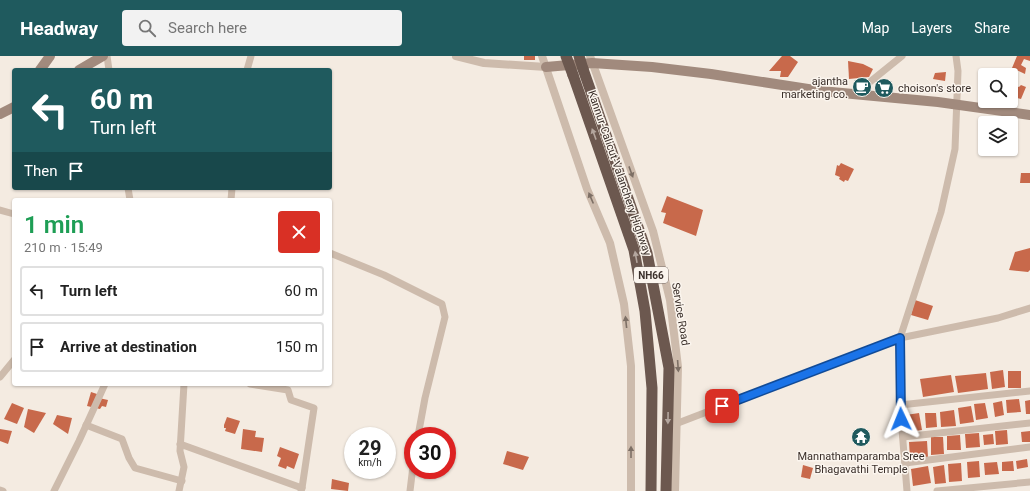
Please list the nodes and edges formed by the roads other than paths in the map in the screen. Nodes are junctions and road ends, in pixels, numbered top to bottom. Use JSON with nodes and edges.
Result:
{"nodes":[{"id":1,"x":50,"y":56,"type":"edge"},
{"id":2,"x":103,"y":56,"type":"edge"},
{"id":3,"x":107,"y":56,"type":"edge"},
{"id":4,"x":251,"y":56,"type":"edge"},
{"id":5,"x":456,"y":56,"type":"edge"},
{"id":6,"x":542,"y":56,"type":"edge"},
{"id":7,"x":566,"y":56,"type":"edge"},
{"id":8,"x":579,"y":56,"type":"edge"},
{"id":9,"x":902,"y":56,"type":"edge"},
{"id":10,"x":956,"y":56,"type":"edge"},
{"id":11,"x":589,"y":63,"type":"edge"},
{"id":12,"x":546,"y":67,"type":"junction"},
{"id":13,"x":41,"y":68,"type":"edge"},
{"id":14,"x":83,"y":68,"type":"edge"},
{"id":15,"x":109,"y":68,"type":"edge"},
{"id":16,"x":248,"y":68,"type":"edge"},
{"id":17,"x":855,"y":94,"type":"junction"},
{"id":18,"x":956,"y":105,"type":"junction"},
{"id":19,"x":1030,"y":116,"type":"edge"},
{"id":20,"x":0,"y":210,"type":"edge"},
{"id":21,"x":12,"y":213,"type":"edge"},
{"id":22,"x":332,"y":254,"type":"edge"},
{"id":23,"x":1030,"y":308,"type":"edge"},
{"id":24,"x":900,"y":338,"type":"junction"},
{"id":25,"x":12,"y":362,"type":"edge"},
{"id":26,"x":0,"y":377,"type":"edge"},
{"id":27,"x":104,"y":386,"type":"edge"},
{"id":28,"x":184,"y":386,"type":"edge"},
{"id":29,"x":263,"y":386,"type":"edge"},
{"id":30,"x":1030,"y":391,"type":"edge"},
{"id":31,"x":900,"y":405,"type":"junction"},
{"id":32,"x":1030,"y":423,"type":"edge"},
{"id":33,"x":678,"y":424,"type":"junction"},
{"id":34,"x":86,"y":425,"type":"junction"},
{"id":35,"x":420,"y":427,"type":"edge"},
{"id":36,"x":903,"y":437,"type":"junction"},
{"id":37,"x":180,"y":444,"type":"junction"},
{"id":38,"x":1030,"y":447,"type":"edge"},
{"id":39,"x":905,"y":463,"type":"junction"},
{"id":40,"x":411,"y":479,"type":"edge"},
{"id":41,"x":182,"y":481,"type":"junction"},
{"id":42,"x":1030,"y":482,"type":"edge"},
{"id":43,"x":302,"y":489,"type":"edge"},
{"id":44,"x":0,"y":490,"type":"edge"},
{"id":45,"x":4,"y":491,"type":"edge"},
{"id":46,"x":54,"y":491,"type":"edge"},
{"id":47,"x":179,"y":491,"type":"edge"},
{"id":48,"x":410,"y":491,"type":"edge"},
{"id":49,"x":631,"y":491,"type":"edge"},
{"id":50,"x":651,"y":491,"type":"edge"},
{"id":51,"x":666,"y":491,"type":"edge"},
{"id":52,"x":675,"y":491,"type":"edge"},
{"id":53,"x":907,"y":491,"type":"edge"},
{"id":54,"x":937,"y":491,"type":"edge"}],
"edges":[{"from":1,"to":13,"type":"main road"},
{"from":2,"to":14,"type":"main road"},
{"from":3,"to":15,"type":"street"},
{"from":4,"to":16,"type":"street"},
{"from":5,"to":12,"type":"street"},
{"from":6,"to":12,"type":"street"},
{"from":50,"to":7,"type":"highway","name":"Kannur-Calicut-Valanchery Highway","number":"NH66","one_way":true,"bridge":true},
{"from":8,"to":11,"type":"highway","number":"NH66","bridge":true},
{"from":9,"to":17,"type":"street"},
{"from":10,"to":18,"type":"street"},
{"from":11,"to":12,"type":"main road"},
{"from":11,"to":17,"type":"main road"},
{"from":11,"to":33,"type":"street","name":"Service Road","one_way":true},
{"from":11,"to":51,"type":"highway","number":"NH66","one_way":true},
{"from":49,"to":12,"type":"street","one_way":true},
{"from":17,"to":18,"type":"main road"},
{"from":18,"to":19,"type":"main road"},
{"from":18,"to":24,"type":"street"},
{"from":20,"to":21,"type":"street"},
{"from":22,"to":35,"type":"street"},
{"from":23,"to":24,"type":"street"},
{"from":24,"to":31,"type":"street"},
{"from":24,"to":33,"type":"street"},
{"from":25,"to":26,"type":"street"},
{"from":27,"to":34,"type":"street"},
{"from":28,"to":37,"type":"street"},
{"from":29,"to":43,"type":"street"},
{"from":30,"to":31,"type":"street"},
{"from":31,"to":36,"type":"street"},
{"from":32,"to":36,"type":"street"},
{"from":33,"to":52,"type":"street","name":"Service Road"},
{"from":34,"to":41,"type":"street"},
{"from":34,"to":46,"type":"street"},
{"from":36,"to":39,"type":"street"},
{"from":37,"to":41,"type":"street"},
{"from":37,"to":43,"type":"street"},
{"from":38,"to":39,"type":"street"},
{"from":39,"to":53,"type":"street"},
{"from":40,"to":48,"type":"street"},
{"from":41,"to":47,"type":"street"},
{"from":42,"to":54,"type":"street"},
{"from":44,"to":45,"type":"street"}]}
